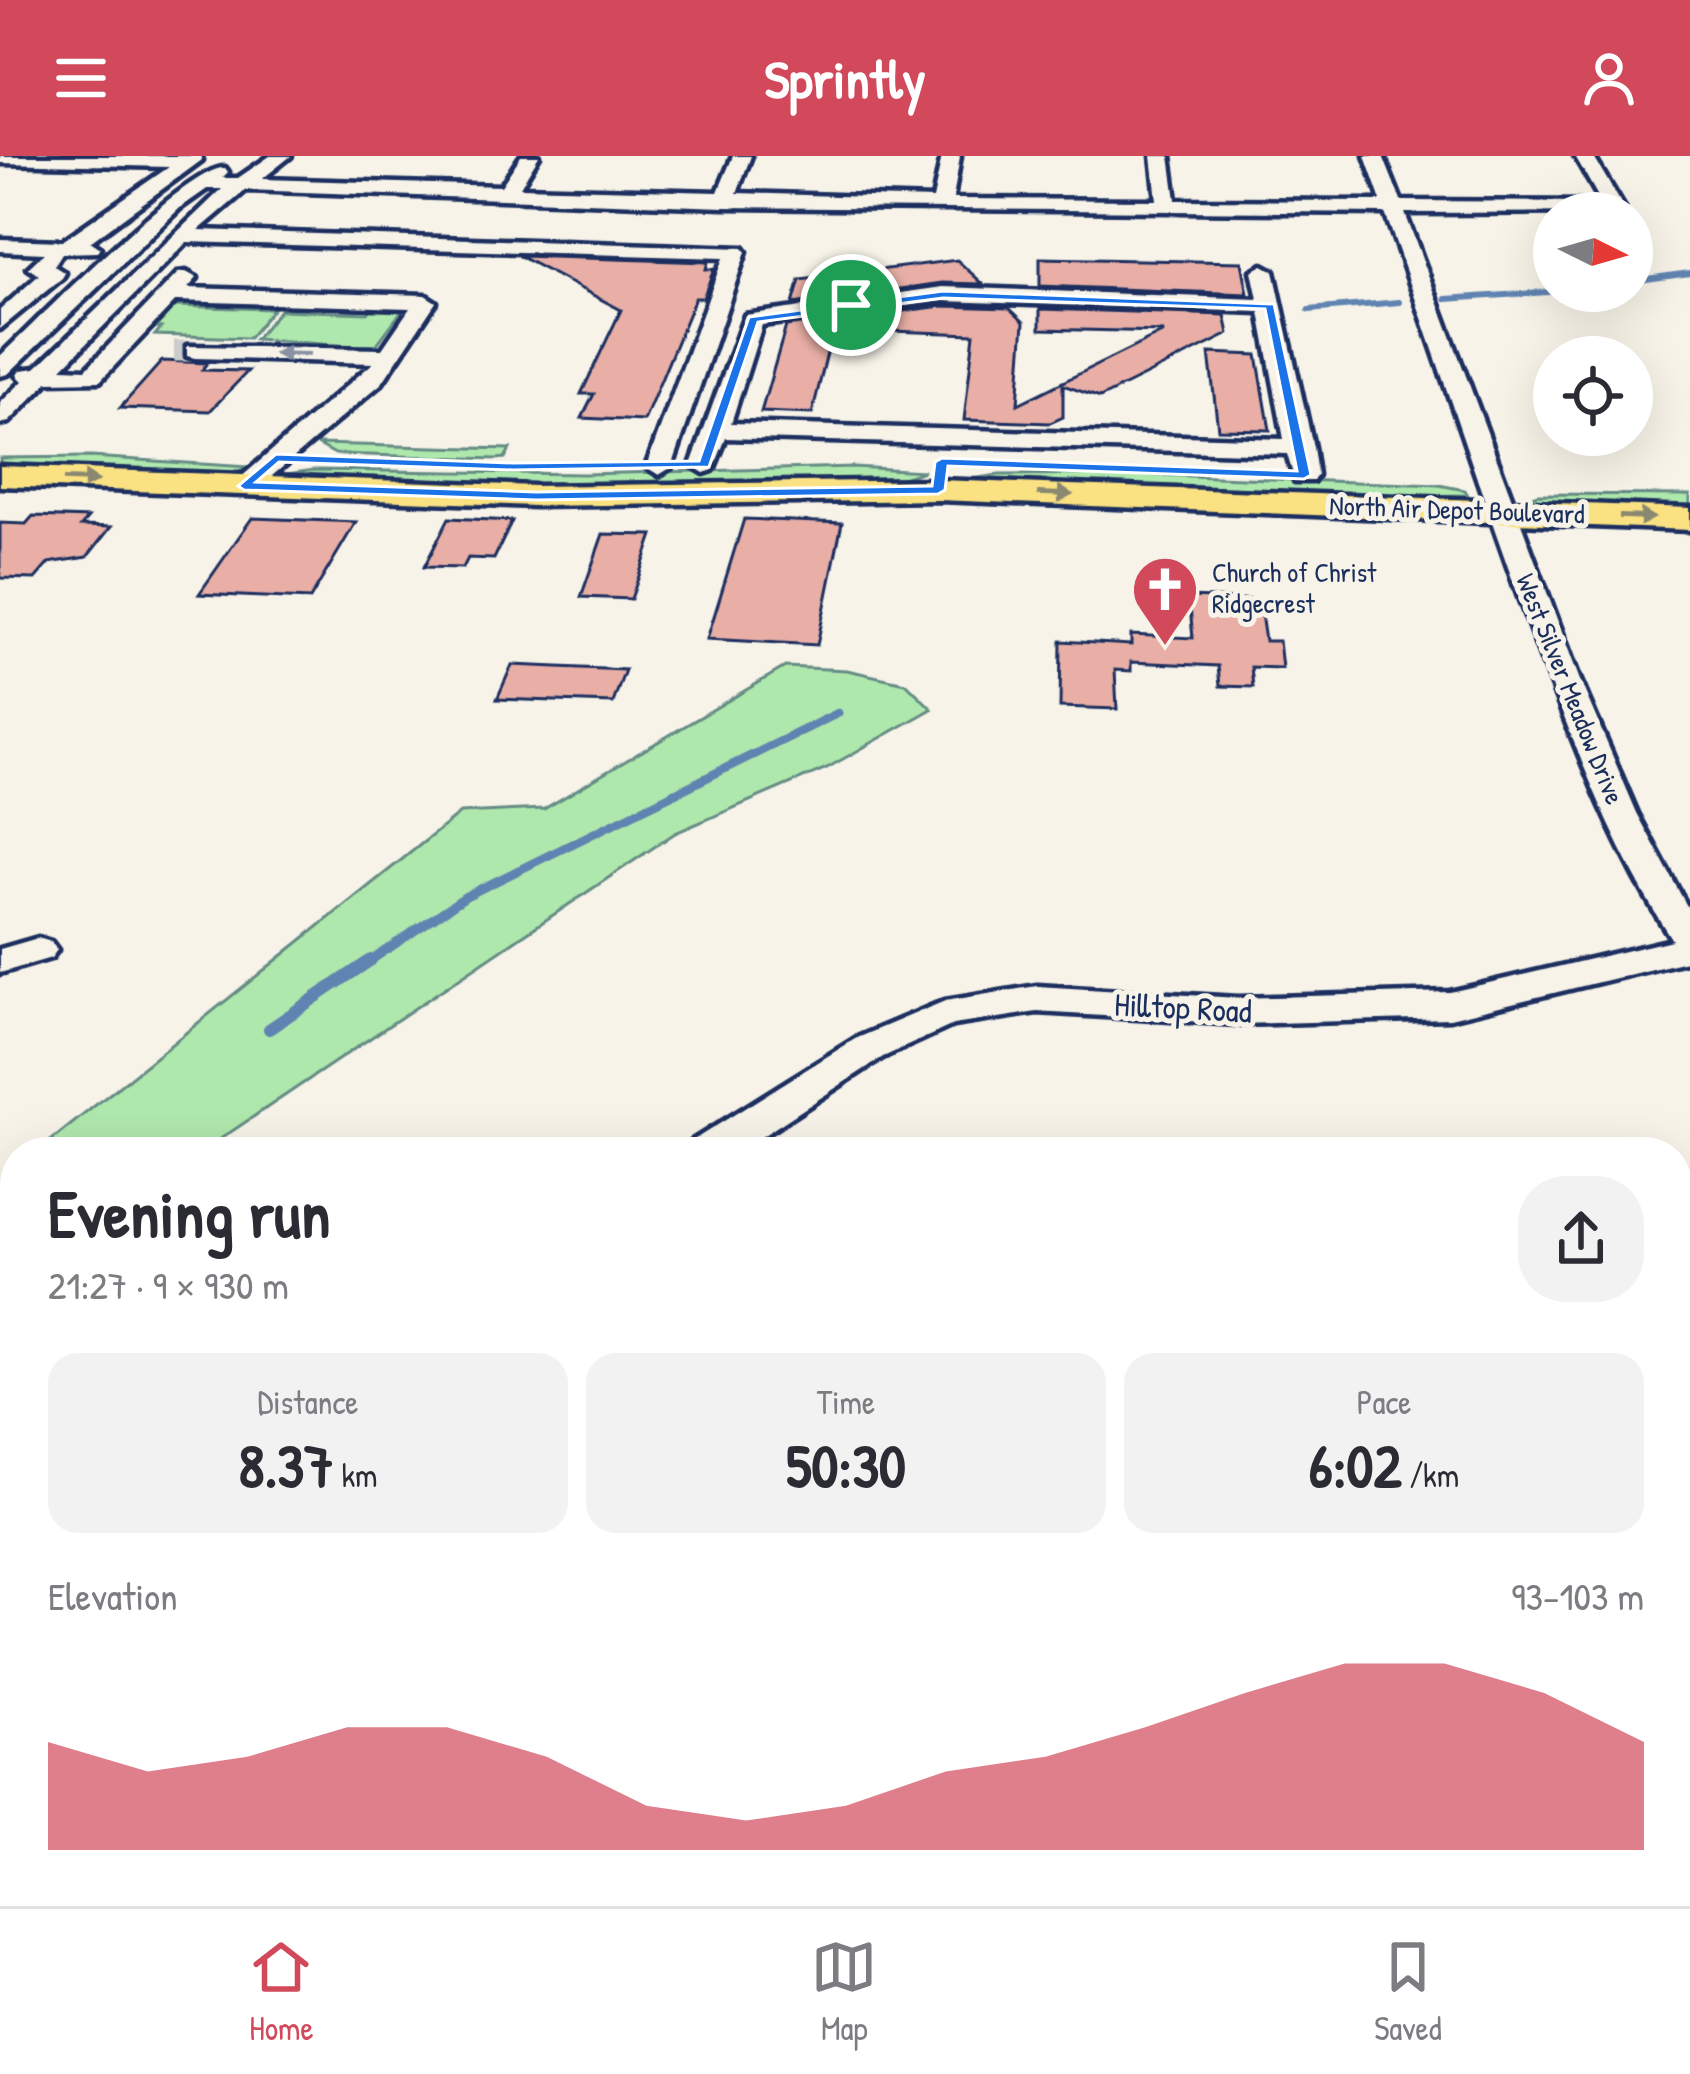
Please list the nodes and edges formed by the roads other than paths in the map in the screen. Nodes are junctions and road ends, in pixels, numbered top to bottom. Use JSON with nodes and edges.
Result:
{"nodes":[{"id":1,"x":243,"y":156,"type":"edge"},
{"id":2,"x":282,"y":156,"type":"edge"},
{"id":3,"x":530,"y":156,"type":"edge"},
{"id":4,"x":742,"y":156,"type":"edge"},
{"id":5,"x":950,"y":156,"type":"edge"},
{"id":6,"x":1161,"y":156,"type":"edge"},
{"id":7,"x":1374,"y":156,"type":"edge"},
{"id":8,"x":1584,"y":156,"type":"edge"},
{"id":9,"x":0,"y":158,"type":"edge"},
{"id":10,"x":91,"y":158,"type":"edge"},
{"id":11,"x":196,"y":159,"type":"edge"},
{"id":12,"x":201,"y":183,"type":"junction"},
{"id":13,"x":238,"y":184,"type":"junction"},
{"id":14,"x":505,"y":194,"type":"junction"},
{"id":15,"x":724,"y":201,"type":"junction"},
{"id":16,"x":942,"y":205,"type":"junction"},
{"id":17,"x":1167,"y":205,"type":"junction"},
{"id":18,"x":1393,"y":207,"type":"junction"},
{"id":19,"x":181,"y":236,"type":"junction"},
{"id":20,"x":0,"y":250,"type":"edge"},
{"id":21,"x":126,"y":250,"type":"junction"},
{"id":22,"x":59,"y":252,"type":"junction"},
{"id":23,"x":106,"y":268,"type":"junction"},
{"id":24,"x":147,"y":270,"type":"junction"},
{"id":25,"x":1263,"y":271,"type":"dead end"},
{"id":26,"x":171,"y":294,"type":"junction"},
{"id":27,"x":1270,"y":306,"type":"junction"},
{"id":28,"x":0,"y":322,"type":"edge"},
{"id":29,"x":39,"y":332,"type":"junction"},
{"id":30,"x":85,"y":332,"type":"junction"},
{"id":31,"x":126,"y":341,"type":"junction"},
{"id":32,"x":156,"y":350,"type":"tunnel mouth"},
{"id":33,"x":195,"y":351,"type":"tunnel mouth"},
{"id":34,"x":389,"y":356,"type":"junction"},
{"id":35,"x":0,"y":371,"type":"edge"},
{"id":36,"x":42,"y":375,"type":"junction"},
{"id":37,"x":0,"y":417,"type":"edge"},
{"id":38,"x":715,"y":430,"type":"junction"},
{"id":39,"x":0,"y":447,"type":"edge"},
{"id":40,"x":276,"y":458,"type":"junction"},
{"id":41,"x":1302,"y":461,"type":"junction"},
{"id":42,"x":942,"y":462,"type":"junction"},
{"id":43,"x":704,"y":464,"type":"junction"},
{"id":44,"x":658,"y":467,"type":"junction"},
{"id":45,"x":0,"y":476,"type":"edge"},
{"id":46,"x":244,"y":486,"type":"junction"},
{"id":47,"x":1690,"y":489,"type":"edge"},
{"id":48,"x":1495,"y":496,"type":"junction"},
{"id":49,"x":1690,"y":518,"type":"edge"},
{"id":50,"x":1690,"y":944,"type":"edge"},
{"id":51,"x":38,"y":950,"type":"dead end"},
{"id":52,"x":0,"y":962,"type":"edge"},
{"id":53,"x":730,"y":1137,"type":"edge"}],
"edges":[{"from":1,"to":12,"type":"street"},
{"from":2,"to":13,"type":"street"},
{"from":3,"to":14,"type":"street"},
{"from":4,"to":15,"type":"street"},
{"from":5,"to":16,"type":"street"},
{"from":6,"to":17,"type":"street"},
{"from":7,"to":18,"type":"street","name":"West Silver Meadow Drive"},
{"from":8,"to":18,"type":"street"},
{"from":9,"to":10,"type":"street"},
{"from":10,"to":11,"type":"street"},
{"from":11,"to":22,"type":"street"},
{"from":12,"to":13,"type":"street"},
{"from":12,"to":21,"type":"street"},
{"from":13,"to":14,"type":"street"},
{"from":13,"to":19,"type":"street"},
{"from":14,"to":15,"type":"street"},
{"from":15,"to":16,"type":"street"},
{"from":16,"to":17,"type":"street"},
{"from":17,"to":18,"type":"street"},
{"from":18,"to":48,"type":"street","name":"West Silver Meadow Drive"},
{"from":19,"to":24,"type":"street"},
{"from":19,"to":44,"type":"street"},
{"from":20,"to":22,"type":"street"},
{"from":21,"to":22,"type":"street"},
{"from":21,"to":23,"type":"street"},
{"from":21,"to":24,"type":"street"},
{"from":22,"to":23,"type":"street"},
{"from":22,"to":28,"type":"street"},
{"from":23,"to":29,"type":"street"},
{"from":24,"to":26,"type":"street"},
{"from":24,"to":30,"type":"street"},
{"from":25,"to":27,"type":"street"},
{"from":26,"to":31,"type":"street"},
{"from":26,"to":34,"type":"street"},
{"from":27,"to":38,"type":"street"},
{"from":27,"to":41,"type":"street"},
{"from":29,"to":30,"type":"street"},
{"from":29,"to":35,"type":"street"},
{"from":30,"to":31,"type":"street"},
{"from":30,"to":36,"type":"street"},
{"from":31,"to":32,"type":"street"},
{"from":31,"to":36,"type":"street"},
{"from":34,"to":33,"type":"street","one_way":true},
{"from":34,"to":40,"type":"street"},
{"from":35,"to":36,"type":"street"},
{"from":36,"to":37,"type":"street"},
{"from":38,"to":42,"type":"street"},
{"from":38,"to":43,"type":"street"},
{"from":39,"to":40,"type":"main road","name":"North Air Depot Boulevard"},
{"from":40,"to":44,"type":"main road","name":"North Air Depot Boulevard"},
{"from":40,"to":46,"type":"street"},
{"from":41,"to":42,"type":"main road","name":"North Air Depot Boulevard"},
{"from":41,"to":48,"type":"main road","name":"North Air Depot Boulevard"},
{"from":42,"to":43,"type":"main road","name":"North Air Depot Boulevard"},
{"from":42,"to":46,"type":"main road","name":"North Air Depot Boulevard"},
{"from":42,"to":48,"type":"main road","name":"North Air Depot Boulevard","one_way":true},
{"from":43,"to":44,"type":"main road","name":"North Air Depot Boulevard"},
{"from":45,"to":46,"type":"main road","name":"North Air Depot Boulevard","one_way":true},
{"from":47,"to":48,"type":"main road","name":"North Air Depot Boulevard"},
{"from":48,"to":49,"type":"main road","name":"North Air Depot Boulevard","one_way":true},
{"from":48,"to":50,"type":"street","name":"West Silver Meadow Drive"},
{"from":50,"to":53,"type":"street","name":"Hilltop Road"},
{"from":51,"to":52,"type":"street"}]}
